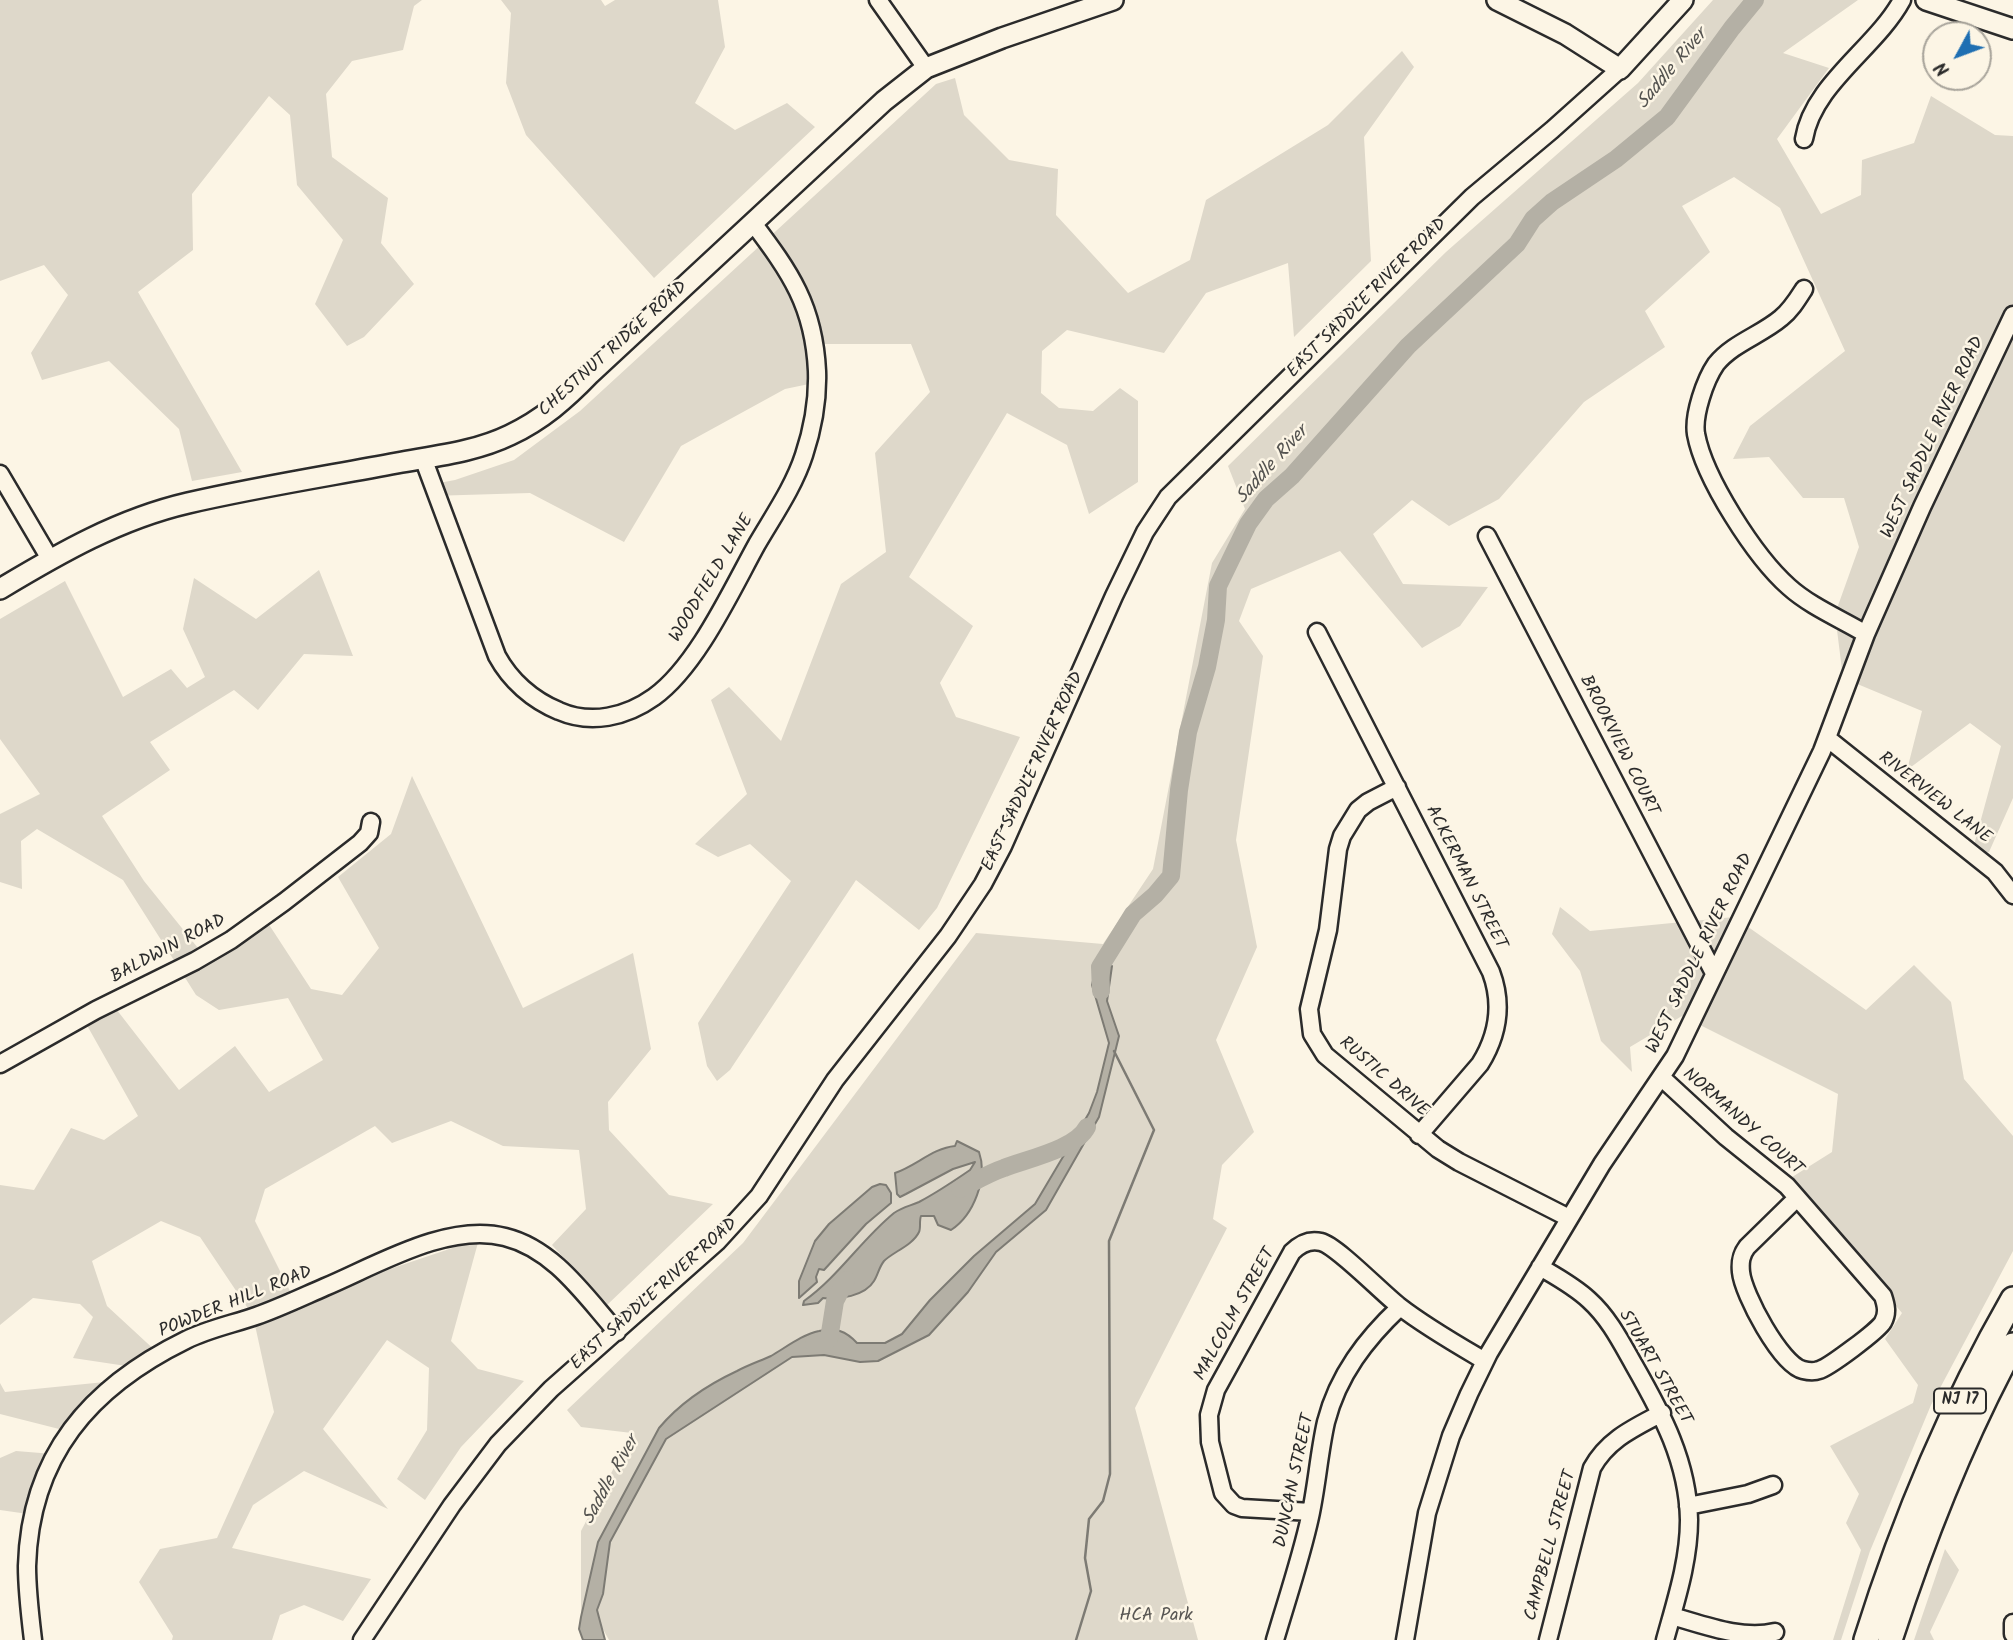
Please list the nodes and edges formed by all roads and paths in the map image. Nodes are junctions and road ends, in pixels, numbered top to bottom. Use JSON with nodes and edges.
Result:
{"nodes":[{"id":1,"x":878,"y":0,"type":"edge"},
{"id":2,"x":1113,"y":0,"type":"edge"},
{"id":3,"x":1497,"y":0,"type":"edge"},
{"id":4,"x":1683,"y":0,"type":"edge"},
{"id":5,"x":1902,"y":0,"type":"edge"},
{"id":6,"x":1926,"y":0,"type":"edge"},
{"id":7,"x":2013,"y":29,"type":"edge"},
{"id":8,"x":926,"y":68,"type":"junction"},
{"id":9,"x":1620,"y":69,"type":"junction"},
{"id":10,"x":1804,"y":139,"type":"dead end"},
{"id":11,"x":753,"y":223,"type":"junction"},
{"id":12,"x":1804,"y":289,"type":"dead end"},
{"id":13,"x":2013,"y":315,"type":"edge"},
{"id":14,"x":423,"y":458,"type":"junction"},
{"id":15,"x":0,"y":474,"type":"edge"},
{"id":16,"x":1487,"y":536,"type":"dead end"},
{"id":17,"x":50,"y":559,"type":"junction"},
{"id":18,"x":0,"y":589,"type":"edge"},
{"id":19,"x":1317,"y":632,"type":"dead end"},
{"id":20,"x":1866,"y":634,"type":"junction"},
{"id":21,"x":1826,"y":738,"type":"junction"},
{"id":22,"x":1397,"y":787,"type":"junction"},
{"id":23,"x":371,"y":822,"type":"dead end"},
{"id":24,"x":2013,"y":895,"type":"edge"},
{"id":25,"x":1714,"y":973,"type":"junction"},
{"id":26,"x":0,"y":1064,"type":"edge"},
{"id":27,"x":1661,"y":1077,"type":"junction"},
{"id":28,"x":1419,"y":1135,"type":"junction"},
{"id":29,"x":1797,"y":1198,"type":"junction"},
{"id":30,"x":1569,"y":1218,"type":"junction"},
{"id":31,"x":1540,"y":1267,"type":"junction"},
{"id":32,"x":2013,"y":1299,"type":"edge"},
{"id":33,"x":1400,"y":1307,"type":"junction"},
{"id":34,"x":617,"y":1332,"type":"junction"},
{"id":35,"x":2013,"y":1345,"type":"edge"},
{"id":36,"x":1485,"y":1361,"type":"junction"},
{"id":37,"x":1662,"y":1413,"type":"junction"},
{"id":38,"x":1773,"y":1485,"type":"dead end"},
{"id":39,"x":1688,"y":1507,"type":"junction"},
{"id":40,"x":1311,"y":1512,"type":"junction"},
{"id":41,"x":1672,"y":1616,"type":"junction"},
{"id":42,"x":2013,"y":1623,"type":"edge"},
{"id":43,"x":1775,"y":1632,"type":"dead end"},
{"id":44,"x":2013,"y":1634,"type":"edge"},
{"id":45,"x":33,"y":1640,"type":"edge"},
{"id":46,"x":362,"y":1640,"type":"edge"},
{"id":47,"x":1275,"y":1640,"type":"edge"},
{"id":48,"x":1405,"y":1640,"type":"edge"},
{"id":49,"x":1548,"y":1640,"type":"edge"},
{"id":50,"x":1665,"y":1640,"type":"edge"},
{"id":51,"x":1866,"y":1640,"type":"edge"},
{"id":52,"x":1890,"y":1640,"type":"edge"}],
"edges":[{"from":1,"to":8,"type":"street"},
{"from":2,"to":8,"type":"main road","name":"CHESTNUT RIDGE ROAD"},
{"from":3,"to":9,"type":"main road"},
{"from":4,"to":9,"type":"main road","name":"EAST SADDLE RIVER ROAD"},
{"from":5,"to":10,"type":"street"},
{"from":6,"to":7,"type":"main road"},
{"from":8,"to":11,"type":"main road","name":"CHESTNUT RIDGE ROAD"},
{"from":9,"to":34,"type":"street","name":"EAST SADDLE RIVER ROAD"},
{"from":11,"to":14,"type":"main road","name":"CHESTNUT RIDGE ROAD"},
{"from":11,"to":14,"type":"street","name":"WOODFIELD LANE"},
{"from":12,"to":20,"type":"street"},
{"from":13,"to":20,"type":"street","name":"WEST SADDLE RIVER ROAD"},
{"from":14,"to":17,"type":"main road","name":"CHESTNUT RIDGE ROAD"},
{"from":15,"to":17,"type":"street"},
{"from":16,"to":25,"type":"street","name":"BROOKVIEW COURT"},
{"from":17,"to":18,"type":"main road","name":"CHESTNUT RIDGE ROAD"},
{"from":19,"to":22,"type":"street","name":"ACKERMAN STREET"},
{"from":20,"to":21,"type":"street","name":"WEST SADDLE RIVER ROAD"},
{"from":21,"to":24,"type":"street","name":"RIVERVIEW LANE"},
{"from":21,"to":25,"type":"street","name":"WEST SADDLE RIVER ROAD"},
{"from":22,"to":28,"type":"street","name":"ACKERMAN STREET"},
{"from":22,"to":28,"type":"street","name":"RUSTIC DRIVE"},
{"from":23,"to":26,"type":"street","name":"BALDWIN ROAD"},
{"from":25,"to":27,"type":"street","name":"WEST SADDLE RIVER ROAD"},
{"from":27,"to":29,"type":"street","name":"NORMANDY COURT"},
{"from":27,"to":30,"type":"street","name":"WEST SADDLE RIVER ROAD"},
{"from":28,"to":30,"type":"street","name":"RUSTIC DRIVE"},
{"from":29,"to":29,"type":"street","name":"NORMANDY COURT"},
{"from":30,"to":31,"type":"street","name":"WEST SADDLE RIVER ROAD"},
{"from":31,"to":36,"type":"street","name":"WEST SADDLE RIVER ROAD"},
{"from":31,"to":37,"type":"street","name":"STUART STREET"},
{"from":32,"to":51,"type":"highway","number":"NJ 17"},
{"from":33,"to":36,"type":"street","name":"MALCOLM STREET"},
{"from":33,"to":40,"type":"street","name":"DUNCAN STREET"},
{"from":33,"to":40,"type":"street","name":"MALCOLM STREET"},
{"from":34,"to":45,"type":"street","name":"POWDER HILL ROAD"},
{"from":34,"to":46,"type":"street","name":"EAST SADDLE RIVER ROAD"},
{"from":35,"to":52,"type":"highway","number":"NJ 17"},
{"from":36,"to":48,"type":"street","name":"WEST SADDLE RIVER ROAD"},
{"from":37,"to":39,"type":"street","name":"STUART STREET"},
{"from":37,"to":49,"type":"street","name":"CAMPBELL STREET"},
{"from":38,"to":39,"type":"street"},
{"from":39,"to":41,"type":"street","name":"STUART STREET"},
{"from":40,"to":47,"type":"street","name":"DUNCAN STREET"},
{"from":41,"to":43,"type":"street"},
{"from":41,"to":50,"type":"street","name":"STUART STREET"},
{"from":42,"to":44,"type":"street"}]}
